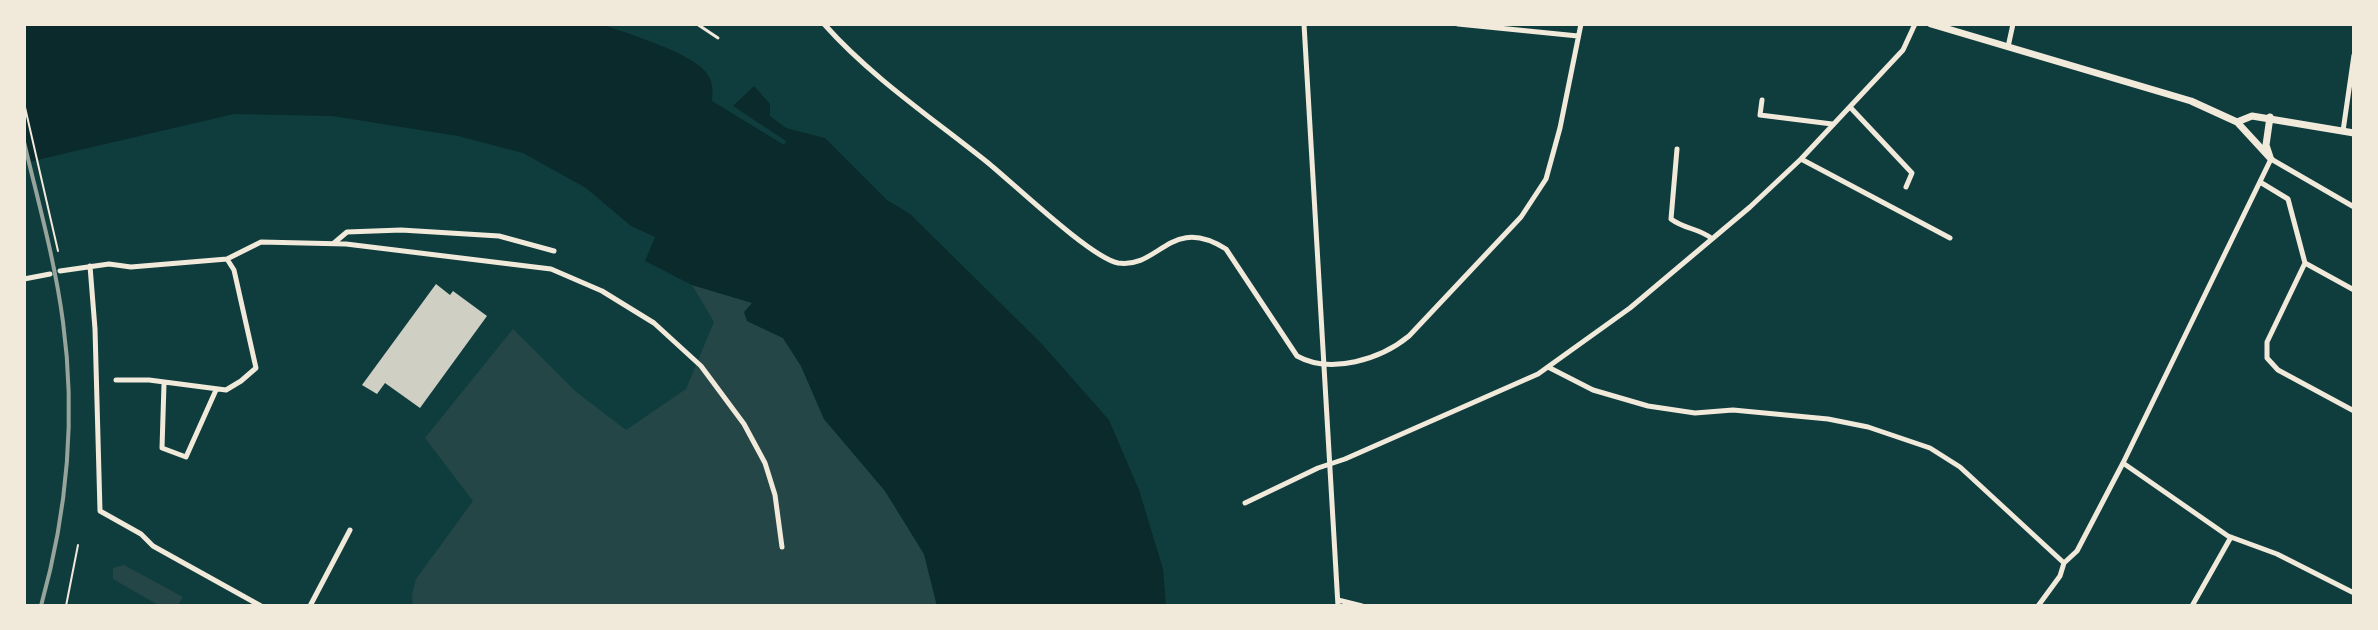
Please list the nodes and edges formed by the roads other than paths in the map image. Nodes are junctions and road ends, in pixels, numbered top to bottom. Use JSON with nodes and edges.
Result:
{"nodes":[{"id":1,"x":697,"y":24,"type":"edge"},
{"id":2,"x":824,"y":24,"type":"edge"},
{"id":3,"x":1304,"y":24,"type":"edge"},
{"id":4,"x":1458,"y":24,"type":"edge"},
{"id":5,"x":1581,"y":24,"type":"edge"},
{"id":6,"x":1915,"y":24,"type":"edge"},
{"id":7,"x":1931,"y":24,"type":"edge"},
{"id":8,"x":2013,"y":24,"type":"edge"},
{"id":9,"x":1578,"y":36,"type":"junction"},
{"id":10,"x":718,"y":38,"type":"dead end"},
{"id":11,"x":2008,"y":48,"type":"junction"},
{"id":12,"x":2354,"y":55,"type":"edge"},
{"id":13,"x":1762,"y":100,"type":"dead end"},
{"id":14,"x":1850,"y":107,"type":"junction"},
{"id":15,"x":2270,"y":117,"type":"junction"},
{"id":16,"x":2237,"y":122,"type":"junction"},
{"id":17,"x":1833,"y":124,"type":"junction"},
{"id":18,"x":2343,"y":131,"type":"junction"},
{"id":19,"x":2354,"y":133,"type":"edge"},
{"id":20,"x":1677,"y":149,"type":"dead end"},
{"id":21,"x":1801,"y":159,"type":"junction"},
{"id":22,"x":2271,"y":159,"type":"junction"},
{"id":23,"x":2260,"y":182,"type":"junction"},
{"id":24,"x":1906,"y":187,"type":"dead end"},
{"id":25,"x":2354,"y":207,"type":"edge"},
{"id":26,"x":1711,"y":238,"type":"junction"},
{"id":27,"x":1950,"y":238,"type":"dead end"},
{"id":28,"x":333,"y":243,"type":"junction"},
{"id":29,"x":554,"y":251,"type":"dead end"},
{"id":30,"x":227,"y":259,"type":"junction"},
{"id":31,"x":2305,"y":263,"type":"junction"},
{"id":32,"x":90,"y":266,"type":"junction"},
{"id":33,"x":60,"y":271,"type":"dead end"},
{"id":34,"x":50,"y":274,"type":"dead end"},
{"id":35,"x":24,"y":279,"type":"edge"},
{"id":36,"x":2354,"y":290,"type":"edge"},
{"id":37,"x":1323,"y":364,"type":"junction"},
{"id":38,"x":1548,"y":367,"type":"junction"},
{"id":39,"x":116,"y":380,"type":"dead end"},
{"id":40,"x":164,"y":384,"type":"junction"},
{"id":41,"x":216,"y":390,"type":"junction"},
{"id":42,"x":2354,"y":411,"type":"edge"},
{"id":43,"x":2123,"y":463,"type":"junction"},
{"id":44,"x":1329,"y":464,"type":"junction"},
{"id":45,"x":1245,"y":503,"type":"dead end"},
{"id":46,"x":350,"y":530,"type":"dead end"},
{"id":47,"x":2231,"y":537,"type":"junction"},
{"id":48,"x":782,"y":547,"type":"dead end"},
{"id":49,"x":2064,"y":563,"type":"junction"},
{"id":50,"x":2354,"y":593,"type":"edge"},
{"id":51,"x":1338,"y":603,"type":"edge"},
{"id":52,"x":261,"y":606,"type":"edge"},
{"id":53,"x":310,"y":606,"type":"edge"},
{"id":54,"x":1362,"y":606,"type":"edge"},
{"id":55,"x":2038,"y":606,"type":"edge"},
{"id":56,"x":2192,"y":606,"type":"edge"}],
"edges":[{"from":1,"to":10,"type":"lane"},
{"from":2,"to":37,"type":"street"},
{"from":3,"to":37,"type":"street"},
{"from":4,"to":9,"type":"street"},
{"from":5,"to":9,"type":"street"},
{"from":6,"to":14,"type":"street"},
{"from":7,"to":11,"type":"street"},
{"from":8,"to":11,"type":"street"},
{"from":9,"to":37,"type":"street"},
{"from":11,"to":16,"type":"street"},
{"from":12,"to":18,"type":"street"},
{"from":13,"to":17,"type":"street"},
{"from":14,"to":17,"type":"street"},
{"from":14,"to":24,"type":"street"},
{"from":15,"to":16,"type":"street"},
{"from":15,"to":18,"type":"street"},
{"from":15,"to":22,"type":"street"},
{"from":16,"to":22,"type":"street"},
{"from":17,"to":21,"type":"street"},
{"from":18,"to":19,"type":"street"},
{"from":20,"to":26,"type":"street"},
{"from":21,"to":26,"type":"street"},
{"from":21,"to":27,"type":"street"},
{"from":22,"to":23,"type":"street"},
{"from":22,"to":25,"type":"street"},
{"from":23,"to":31,"type":"street"},
{"from":23,"to":43,"type":"street"},
{"from":26,"to":38,"type":"street"},
{"from":28,"to":29,"type":"street"},
{"from":28,"to":30,"type":"street"},
{"from":28,"to":48,"type":"street"},
{"from":30,"to":32,"type":"street"},
{"from":30,"to":41,"type":"street"},
{"from":31,"to":36,"type":"street"},
{"from":31,"to":42,"type":"street"},
{"from":32,"to":33,"type":"street"},
{"from":32,"to":52,"type":"street"},
{"from":34,"to":35,"type":"street"},
{"from":37,"to":44,"type":"street"},
{"from":38,"to":44,"type":"street"},
{"from":38,"to":49,"type":"street"},
{"from":39,"to":40,"type":"street"},
{"from":40,"to":41,"type":"street"},
{"from":40,"to":41,"type":"street"},
{"from":43,"to":47,"type":"street"},
{"from":43,"to":49,"type":"street"},
{"from":44,"to":45,"type":"street"},
{"from":44,"to":51,"type":"street"},
{"from":46,"to":53,"type":"street"},
{"from":47,"to":50,"type":"street"},
{"from":47,"to":56,"type":"street"},
{"from":49,"to":55,"type":"street"},
{"from":51,"to":54,"type":"street"}]}
